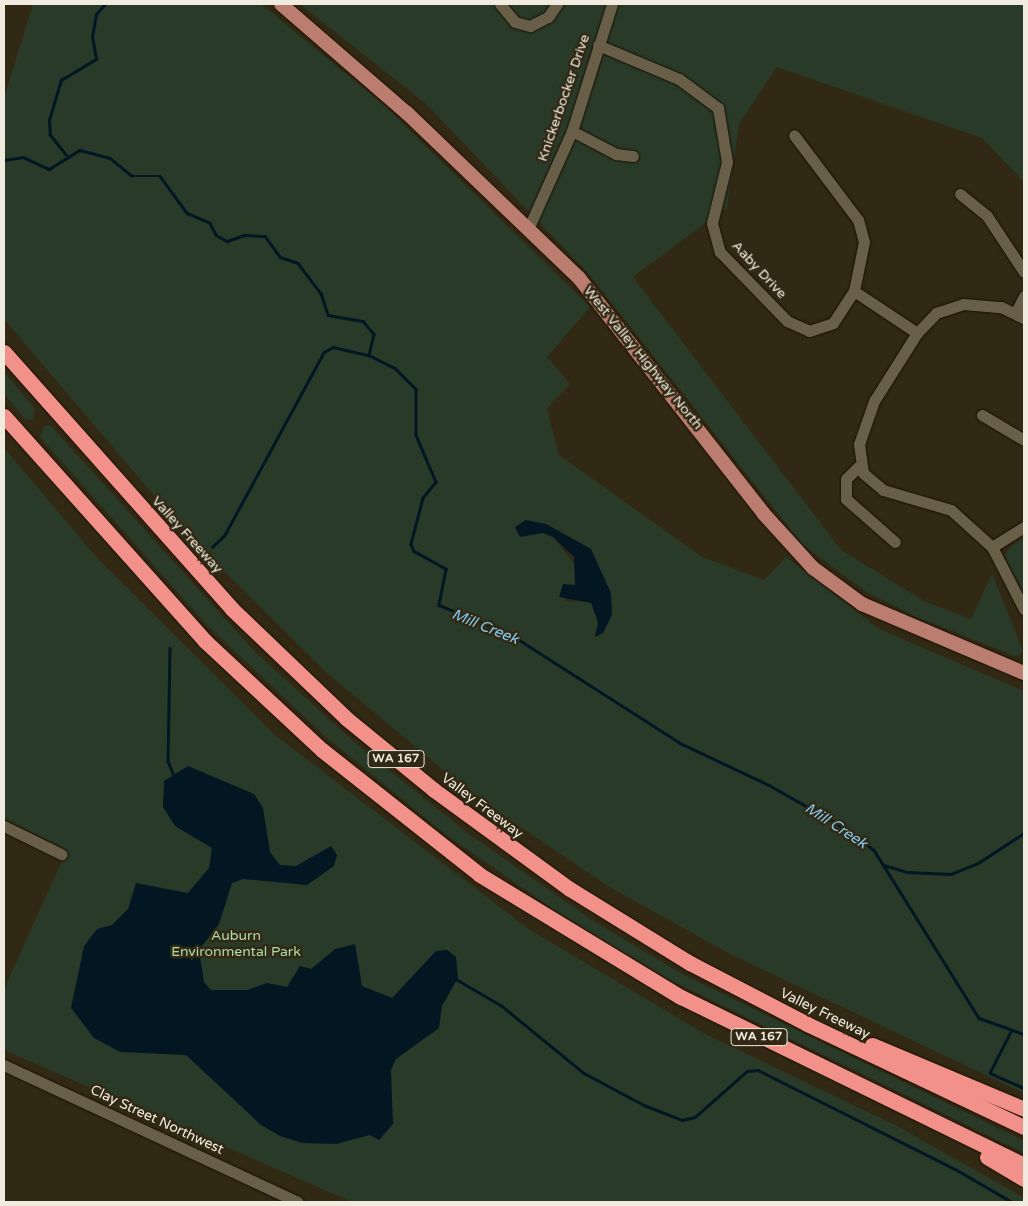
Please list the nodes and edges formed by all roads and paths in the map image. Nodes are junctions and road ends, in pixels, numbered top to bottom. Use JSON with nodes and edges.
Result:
{"nodes":[{"id":1,"x":281,"y":4,"type":"edge"},
{"id":2,"x":500,"y":4,"type":"edge"},
{"id":3,"x":558,"y":4,"type":"edge"},
{"id":4,"x":612,"y":4,"type":"edge"},
{"id":5,"x":598,"y":46,"type":"junction"},
{"id":6,"x":572,"y":131,"type":"junction"},
{"id":7,"x":794,"y":135,"type":"dead end"},
{"id":8,"x":633,"y":156,"type":"dead end"},
{"id":9,"x":960,"y":194,"type":"dead end"},
{"id":10,"x":529,"y":227,"type":"junction"},
{"id":11,"x":1024,"y":272,"type":"edge"},
{"id":12,"x":854,"y":291,"type":"junction"},
{"id":13,"x":1024,"y":296,"type":"edge"},
{"id":14,"x":1020,"y":315,"type":"edge"},
{"id":15,"x":917,"y":333,"type":"junction"},
{"id":16,"x":4,"y":340,"type":"edge"},
{"id":17,"x":4,"y":352,"type":"edge"},
{"id":18,"x":54,"y":409,"type":"junction"},
{"id":19,"x":982,"y":415,"type":"dead end"},
{"id":20,"x":4,"y":416,"type":"edge"},
{"id":21,"x":1024,"y":440,"type":"edge"},
{"id":22,"x":859,"y":466,"type":"junction"},
{"id":23,"x":1024,"y":527,"type":"edge"},
{"id":24,"x":896,"y":542,"type":"dead end"},
{"id":25,"x":992,"y":547,"type":"junction"},
{"id":26,"x":1024,"y":609,"type":"edge"},
{"id":27,"x":1024,"y":673,"type":"edge"},
{"id":28,"x":4,"y":826,"type":"edge"},
{"id":29,"x":61,"y":854,"type":"dead end"},
{"id":30,"x":807,"y":1024,"type":"junction"},
{"id":31,"x":4,"y":1065,"type":"edge"},
{"id":32,"x":904,"y":1109,"type":"junction"},
{"id":33,"x":1024,"y":1109,"type":"edge"},
{"id":34,"x":1024,"y":1127,"type":"edge"},
{"id":35,"x":1024,"y":1165,"type":"edge"},
{"id":36,"x":1024,"y":1179,"type":"edge"},
{"id":37,"x":298,"y":1202,"type":"edge"}],
"edges":[{"from":1,"to":10,"type":"main road","name":"West Valley Highway North"},
{"from":2,"to":3,"type":"street"},
{"from":4,"to":5,"type":"street","name":"Knickerbocker Drive"},
{"from":5,"to":6,"type":"street","name":"Knickerbocker Drive"},
{"from":5,"to":12,"type":"street","name":"Aaby Drive"},
{"from":6,"to":8,"type":"street"},
{"from":6,"to":10,"type":"street","name":"Knickerbocker Drive"},
{"from":7,"to":12,"type":"street","name":"Aaby Drive"},
{"from":9,"to":11,"type":"street"},
{"from":10,"to":27,"type":"main road","name":"West Valley Highway North"},
{"from":12,"to":15,"type":"street"},
{"from":13,"to":14,"type":"street"},
{"from":14,"to":15,"type":"street"},
{"from":15,"to":22,"type":"street"},
{"from":16,"to":18,"type":"highway"},
{"from":17,"to":18,"type":"highway","name":"Valley Freeway","number":"WA 167"},
{"from":18,"to":30,"type":"highway","name":"Valley Freeway","number":"WA 167"},
{"from":19,"to":21,"type":"street"},
{"from":20,"to":32,"type":"highway","number":"WA 167"},
{"from":22,"to":24,"type":"street"},
{"from":22,"to":25,"type":"street"},
{"from":23,"to":25,"type":"street"},
{"from":25,"to":26,"type":"street"},
{"from":28,"to":29,"type":"street"},
{"from":30,"to":33,"type":"highway"},
{"from":30,"to":34,"type":"highway","name":"Valley Freeway","number":"WA 167"},
{"from":31,"to":37,"type":"street","name":"Clay Street Northwest"},
{"from":32,"to":35,"type":"highway","number":"WA 167"},
{"from":32,"to":36,"type":"highway"}]}
